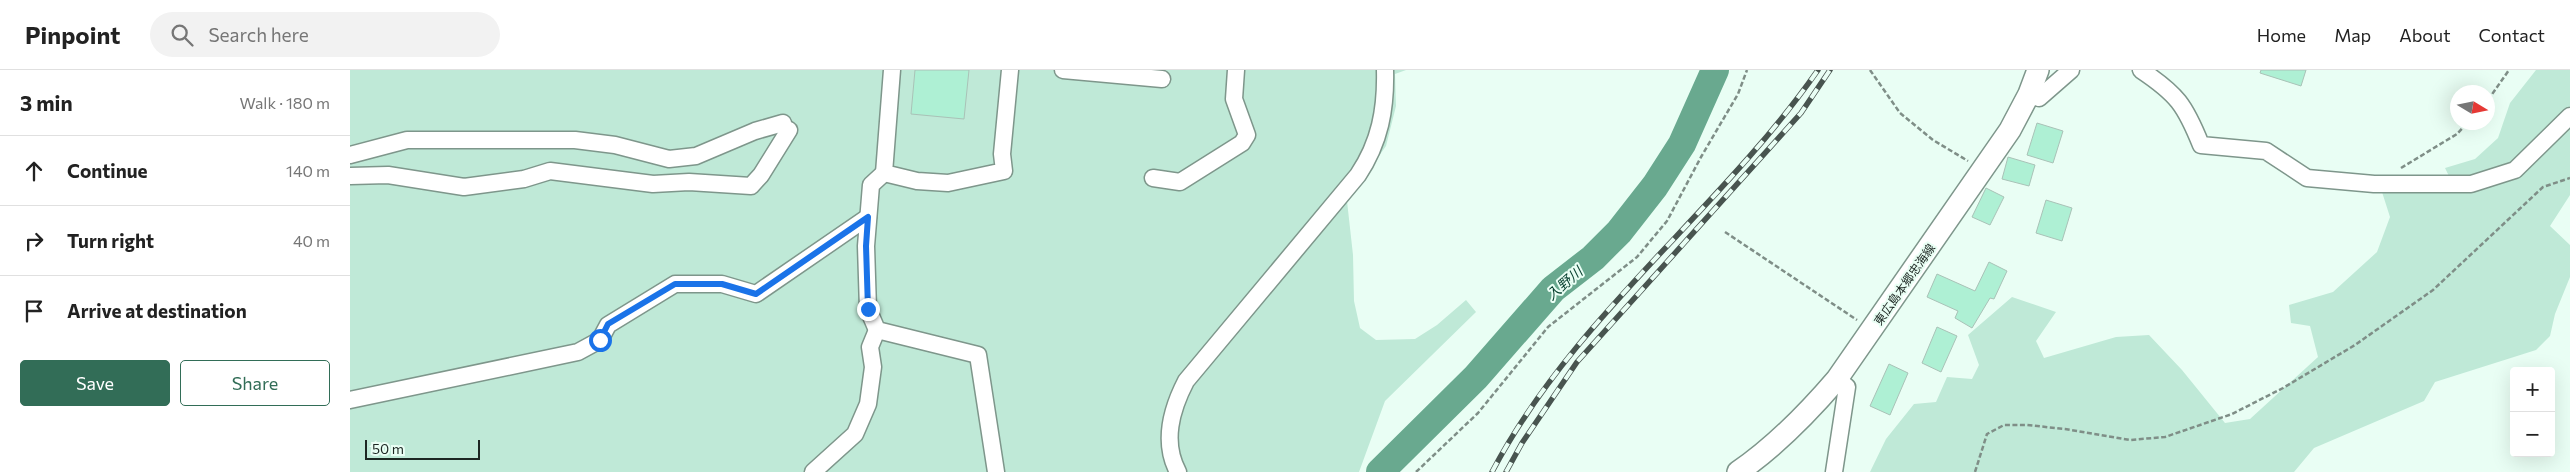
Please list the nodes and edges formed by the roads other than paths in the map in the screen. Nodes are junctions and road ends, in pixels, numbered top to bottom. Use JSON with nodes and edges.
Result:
{"nodes":[{"id":1,"x":892,"y":70,"type":"edge"},
{"id":2,"x":1010,"y":70,"type":"edge"},
{"id":3,"x":1063,"y":70,"type":"edge"},
{"id":4,"x":1236,"y":70,"type":"edge"},
{"id":5,"x":1385,"y":70,"type":"edge"},
{"id":6,"x":2038,"y":70,"type":"edge"},
{"id":7,"x":2071,"y":70,"type":"edge"},
{"id":8,"x":2141,"y":70,"type":"edge"},
{"id":9,"x":1162,"y":80,"type":"dead end"},
{"id":10,"x":2029,"y":94,"type":"junction"},
{"id":11,"x":2570,"y":116,"type":"edge"},
{"id":12,"x":350,"y":155,"type":"edge"},
{"id":13,"x":884,"y":173,"type":"junction"},
{"id":14,"x":350,"y":176,"type":"edge"},
{"id":15,"x":1153,"y":178,"type":"dead end"},
{"id":16,"x":868,"y":217,"type":"junction"},
{"id":17,"x":877,"y":330,"type":"junction"},
{"id":18,"x":1837,"y":379,"type":"junction"},
{"id":19,"x":350,"y":400,"type":"edge"},
{"id":20,"x":813,"y":472,"type":"edge"},
{"id":21,"x":996,"y":472,"type":"edge"},
{"id":22,"x":1178,"y":472,"type":"edge"},
{"id":23,"x":1738,"y":472,"type":"edge"},
{"id":24,"x":1834,"y":472,"type":"edge"}],
"edges":[{"from":1,"to":13,"type":"street"},
{"from":2,"to":13,"type":"street"},
{"from":3,"to":9,"type":"street"},
{"from":4,"to":15,"type":"street"},
{"from":5,"to":22,"type":"street"},
{"from":6,"to":10,"type":"main road","name":"東広島本郷忠海線"},
{"from":7,"to":10,"type":"street"},
{"from":8,"to":11,"type":"street"},
{"from":10,"to":18,"type":"main road","name":"東広島本郷忠海線"},
{"from":12,"to":14,"type":"street"},
{"from":13,"to":16,"type":"street"},
{"from":16,"to":17,"type":"street"},
{"from":16,"to":19,"type":"street"},
{"from":17,"to":20,"type":"street"},
{"from":17,"to":21,"type":"street"},
{"from":18,"to":23,"type":"main road","name":"東広島本郷忠海線"},
{"from":18,"to":24,"type":"street"}]}
